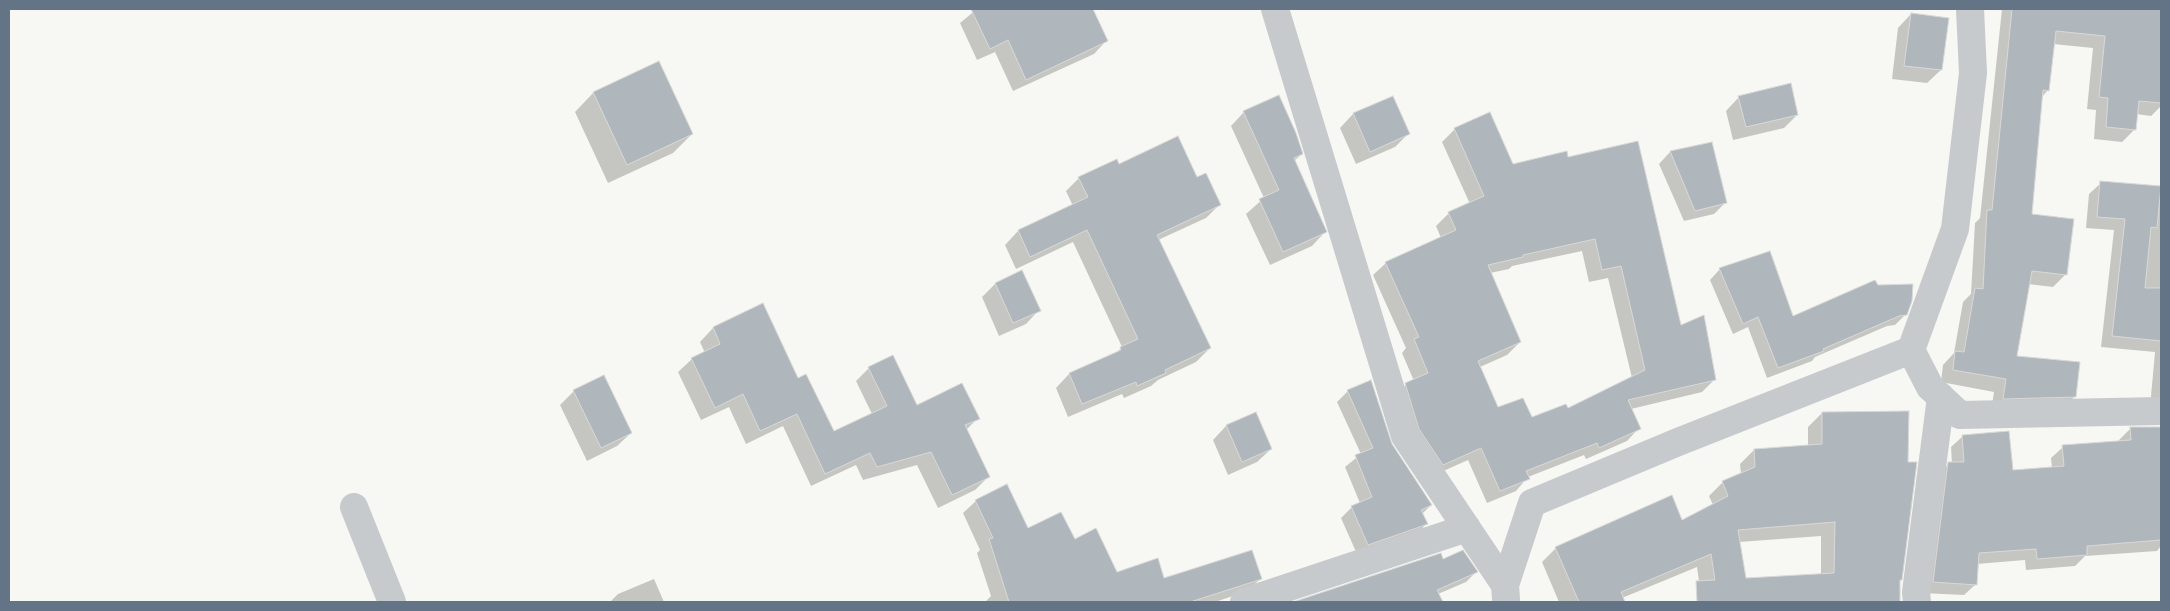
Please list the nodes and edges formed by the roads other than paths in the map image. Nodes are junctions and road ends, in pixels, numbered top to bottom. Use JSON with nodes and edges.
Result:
{"nodes":[{"id":1,"x":1276,"y":9,"type":"edge"},
{"id":2,"x":1970,"y":9,"type":"edge"},
{"id":3,"x":1911,"y":350,"type":"junction"},
{"id":4,"x":1941,"y":397,"type":"junction"},
{"id":5,"x":2161,"y":410,"type":"edge"},
{"id":6,"x":354,"y":507,"type":"dead end"},
{"id":7,"x":1467,"y":528,"type":"junction"},
{"id":8,"x":1506,"y":594,"type":"edge"},
{"id":9,"x":392,"y":602,"type":"edge"},
{"id":10,"x":1244,"y":602,"type":"edge"},
{"id":11,"x":1917,"y":602,"type":"edge"}],
"edges":[{"from":1,"to":7,"type":"street"},
{"from":2,"to":3,"type":"street"},
{"from":3,"to":4,"type":"street"},
{"from":3,"to":8,"type":"street"},
{"from":4,"to":5,"type":"street"},
{"from":4,"to":11,"type":"street"},
{"from":6,"to":9,"type":"street"},
{"from":7,"to":8,"type":"street"},
{"from":7,"to":10,"type":"street"}]}
